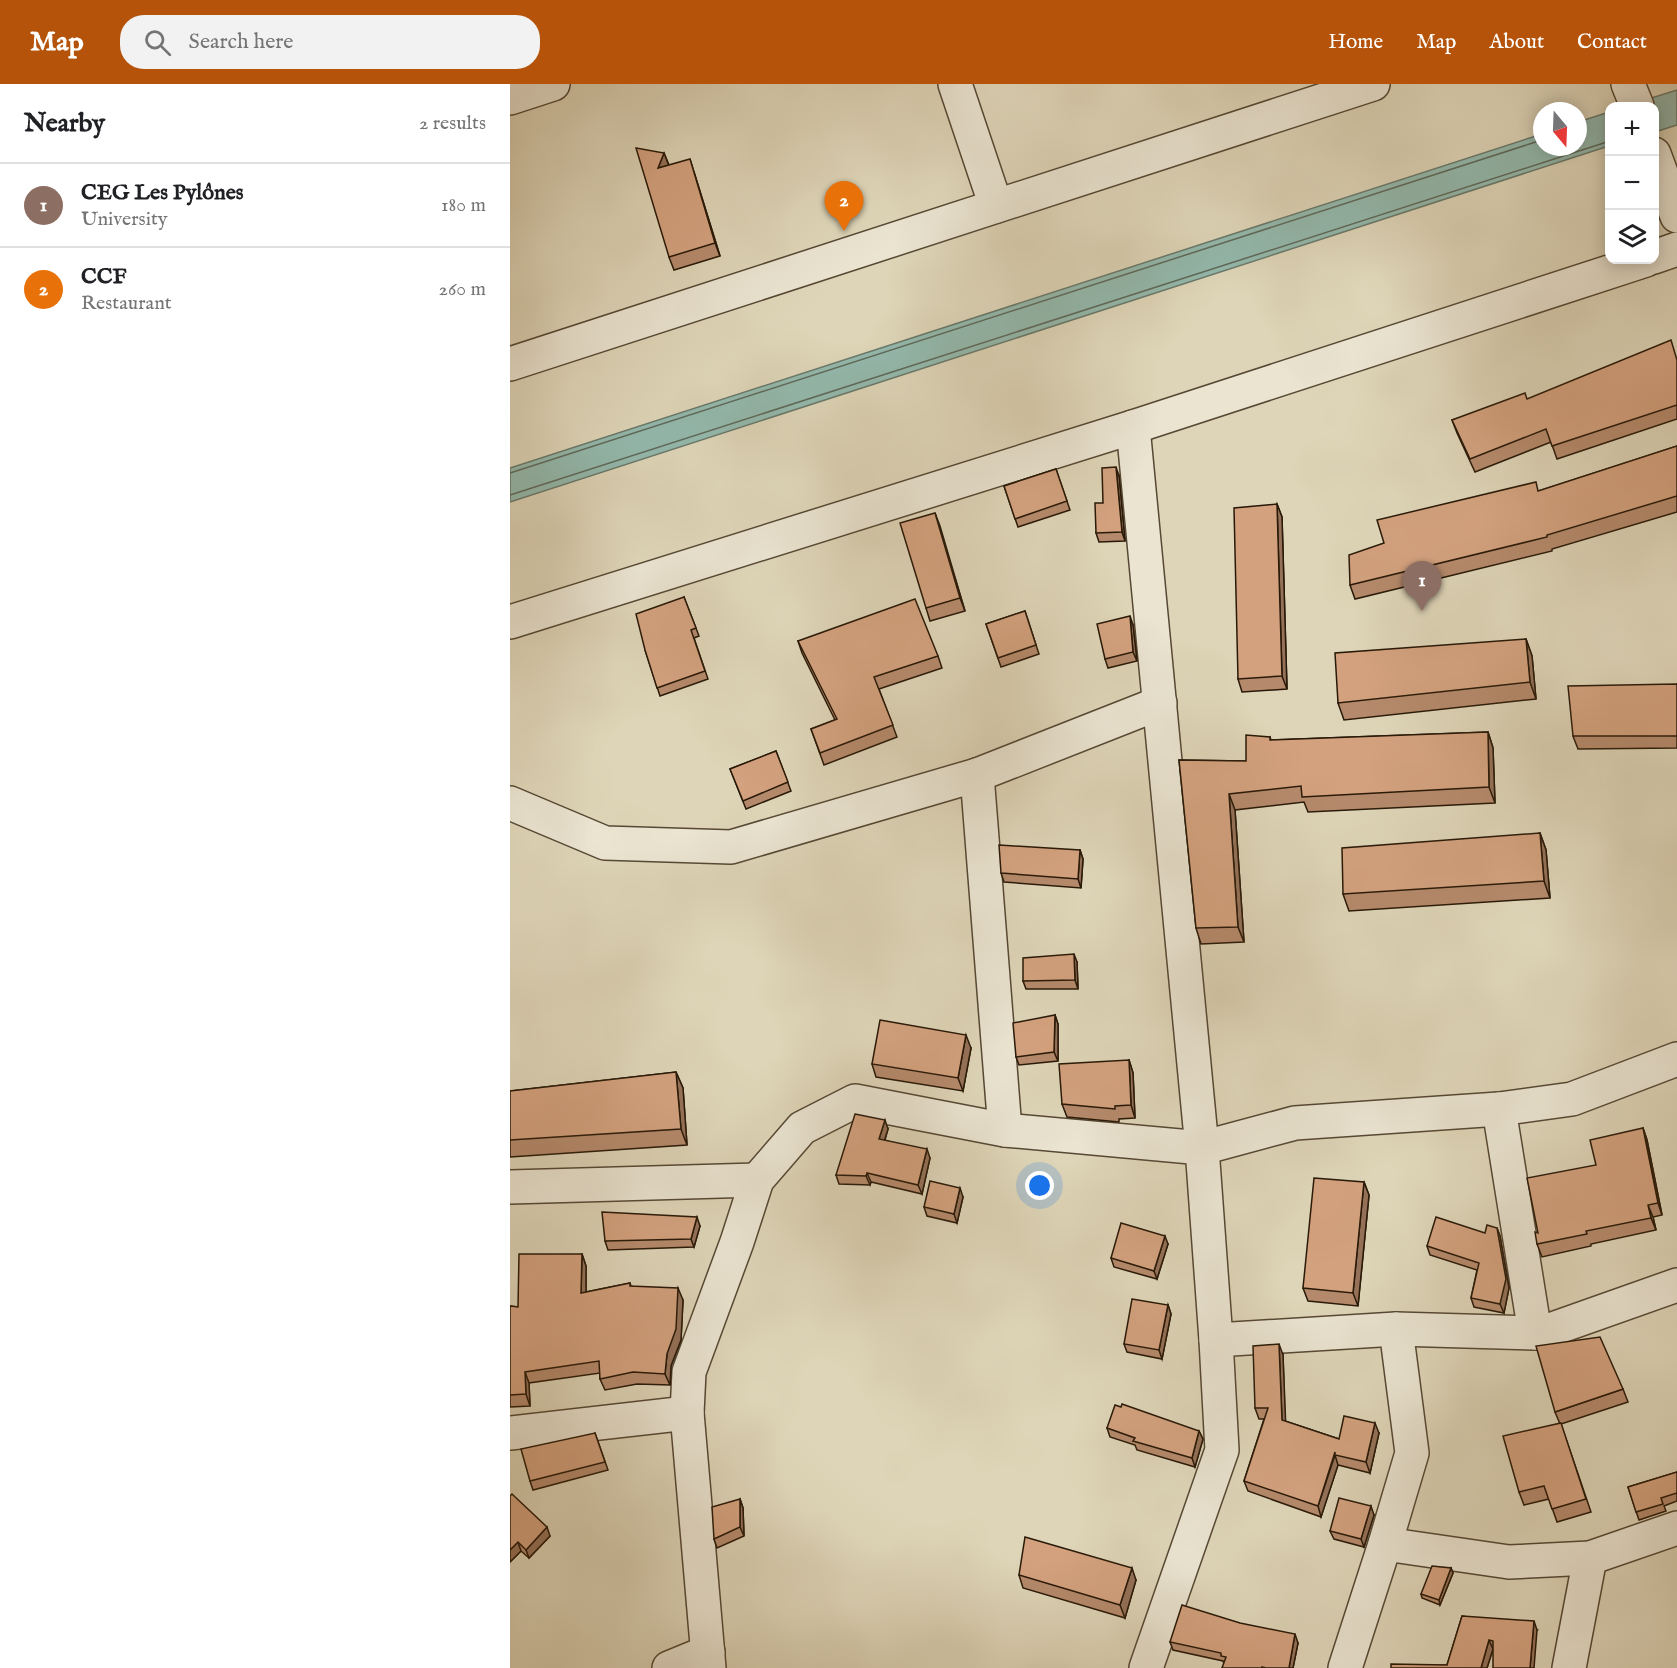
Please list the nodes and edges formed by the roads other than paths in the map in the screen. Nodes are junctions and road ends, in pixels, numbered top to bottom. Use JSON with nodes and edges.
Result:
{"nodes":[{"id":1,"x":553,"y":84,"type":"edge"},
{"id":2,"x":955,"y":84,"type":"edge"},
{"id":3,"x":1373,"y":84,"type":"edge"},
{"id":4,"x":510,"y":98,"type":"edge"},
{"id":5,"x":1655,"y":156,"type":"edge"},
{"id":6,"x":996,"y":206,"type":"junction"},
{"id":7,"x":1677,"y":216,"type":"edge"},
{"id":8,"x":1677,"y":249,"type":"edge"},
{"id":9,"x":1659,"y":255,"type":"edge"},
{"id":10,"x":1634,"y":264,"type":"edge"},
{"id":11,"x":510,"y":364,"type":"edge"},
{"id":12,"x":1133,"y":427,"type":"junction"},
{"id":13,"x":510,"y":622,"type":"edge"},
{"id":14,"x":1160,"y":703,"type":"junction"},
{"id":15,"x":977,"y":774,"type":"junction"},
{"id":16,"x":510,"y":803,"type":"edge"},
{"id":17,"x":1677,"y":1059,"type":"edge"},
{"id":18,"x":1499,"y":1109,"type":"junction"},
{"id":19,"x":1005,"y":1130,"type":"junction"},
{"id":20,"x":1202,"y":1148,"type":"junction"},
{"id":21,"x":757,"y":1180,"type":"junction"},
{"id":22,"x":510,"y":1186,"type":"edge"},
{"id":23,"x":1677,"y":1285,"type":"edge"},
{"id":24,"x":1396,"y":1329,"type":"junction"},
{"id":25,"x":1535,"y":1334,"type":"junction"},
{"id":26,"x":1216,"y":1340,"type":"junction"},
{"id":27,"x":687,"y":1413,"type":"junction"},
{"id":28,"x":510,"y":1433,"type":"edge"},
{"id":29,"x":1677,"y":1528,"type":"edge"},
{"id":30,"x":1385,"y":1544,"type":"junction"},
{"id":31,"x":1590,"y":1558,"type":"junction"},
{"id":32,"x":708,"y":1660,"type":"edge"},
{"id":33,"x":669,"y":1668,"type":"edge"},
{"id":34,"x":1146,"y":1668,"type":"edge"},
{"id":35,"x":1345,"y":1668,"type":"edge"},
{"id":36,"x":1569,"y":1668,"type":"edge"}],
"edges":[{"from":1,"to":4,"type":"street"},
{"from":2,"to":6,"type":"street"},
{"from":3,"to":6,"type":"street"},
{"from":5,"to":7,"type":"street"},
{"from":6,"to":11,"type":"street"},
{"from":8,"to":9,"type":"street"},
{"from":10,"to":12,"type":"street"},
{"from":12,"to":13,"type":"street"},
{"from":12,"to":14,"type":"street"},
{"from":14,"to":15,"type":"street"},
{"from":14,"to":20,"type":"street"},
{"from":15,"to":16,"type":"street"},
{"from":15,"to":19,"type":"street"},
{"from":17,"to":18,"type":"street"},
{"from":18,"to":20,"type":"street"},
{"from":18,"to":25,"type":"street"},
{"from":19,"to":20,"type":"street"},
{"from":19,"to":21,"type":"street"},
{"from":20,"to":26,"type":"street"},
{"from":21,"to":22,"type":"street"},
{"from":21,"to":27,"type":"street"},
{"from":23,"to":25,"type":"street"},
{"from":24,"to":25,"type":"street"},
{"from":24,"to":26,"type":"street"},
{"from":24,"to":30,"type":"street"},
{"from":26,"to":34,"type":"street"},
{"from":27,"to":28,"type":"street"},
{"from":27,"to":32,"type":"street"},
{"from":29,"to":31,"type":"street"},
{"from":30,"to":31,"type":"street"},
{"from":30,"to":35,"type":"street"},
{"from":31,"to":36,"type":"street"},
{"from":32,"to":33,"type":"street"}]}
